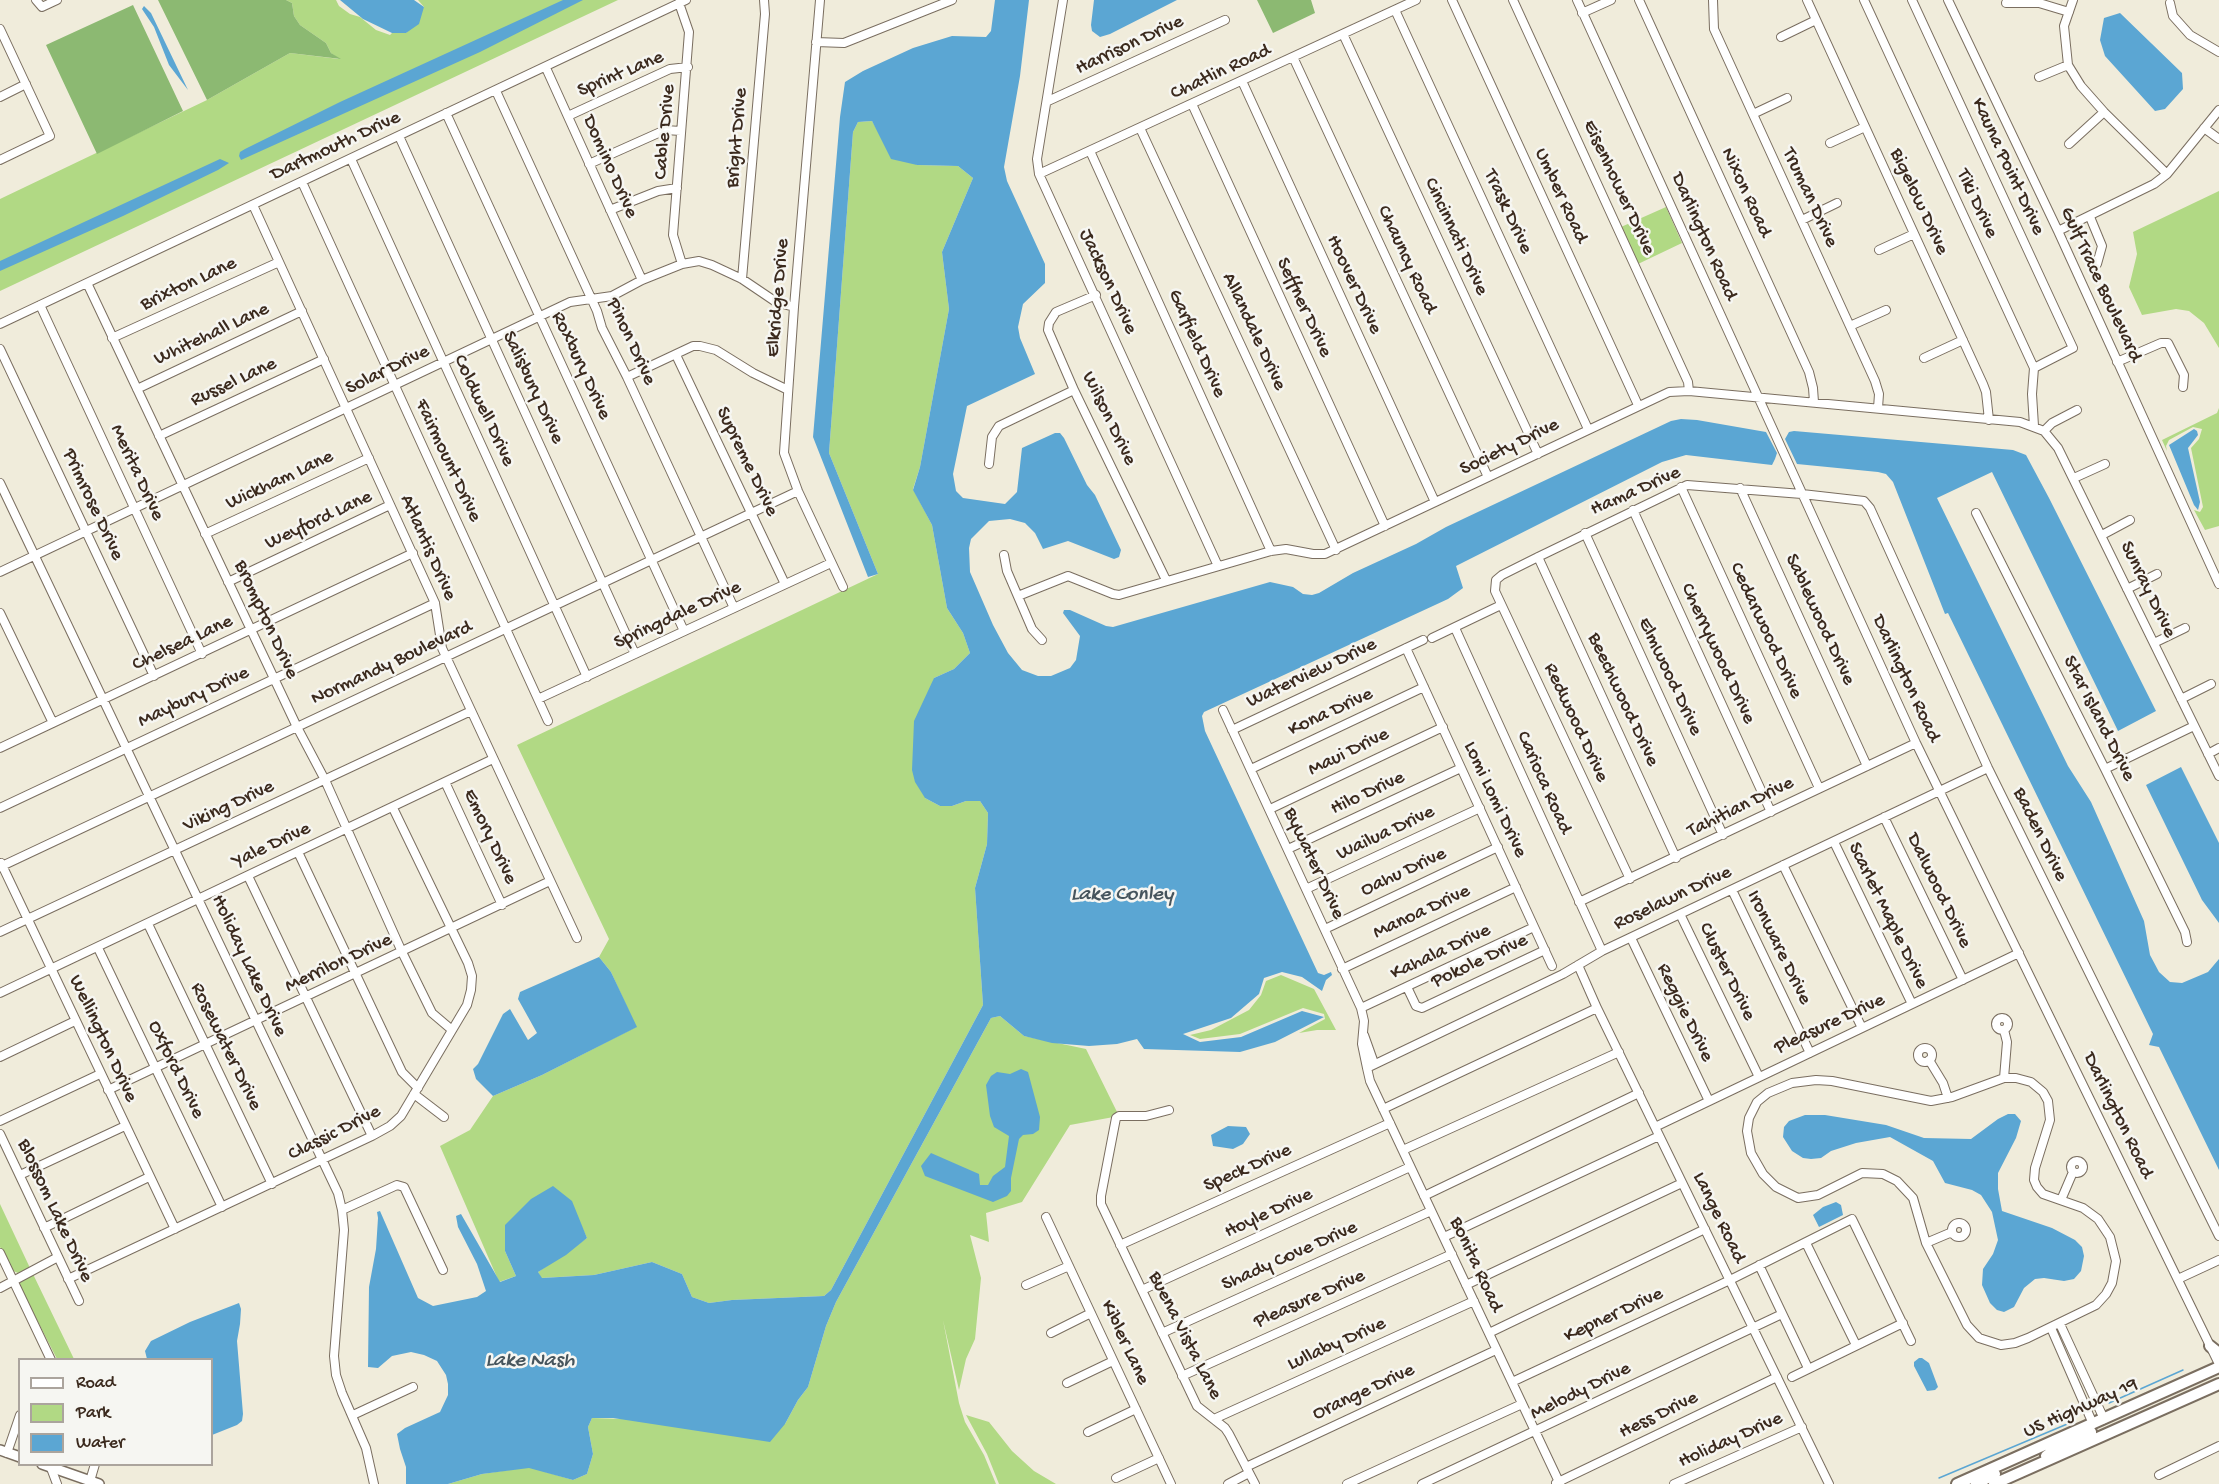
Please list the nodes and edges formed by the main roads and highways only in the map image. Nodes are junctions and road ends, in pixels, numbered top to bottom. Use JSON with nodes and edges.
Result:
{"nodes":[{"id":1,"x":2219,"y":1366,"type":"edge"},
{"id":2,"x":2219,"y":1384,"type":"edge"},
{"id":3,"x":2104,"y":1419,"type":"junction"},
{"id":4,"x":2018,"y":1456,"type":"junction"},
{"id":5,"x":46,"y":1466,"type":"edge"},
{"id":6,"x":2026,"y":1470,"type":"junction"},
{"id":7,"x":94,"y":1482,"type":"edge"},
{"id":8,"x":1957,"y":1484,"type":"edge"},
{"id":9,"x":1976,"y":1484,"type":"edge"},
{"id":10,"x":1994,"y":1484,"type":"edge"}],
"edges":[{"from":1,"to":3,"type":"highway","name":"US Highway 19"},
{"from":2,"to":6,"type":"highway","name":"US Highway 19"},
{"from":3,"to":4,"type":"highway","name":"US Highway 19"},
{"from":3,"to":6,"type":"highway"},
{"from":4,"to":8,"type":"highway","name":"US Highway 19"},
{"from":4,"to":9,"type":"highway"},
{"from":5,"to":7,"type":"main road"},
{"from":6,"to":10,"type":"highway","name":"US Highway 19"}]}
